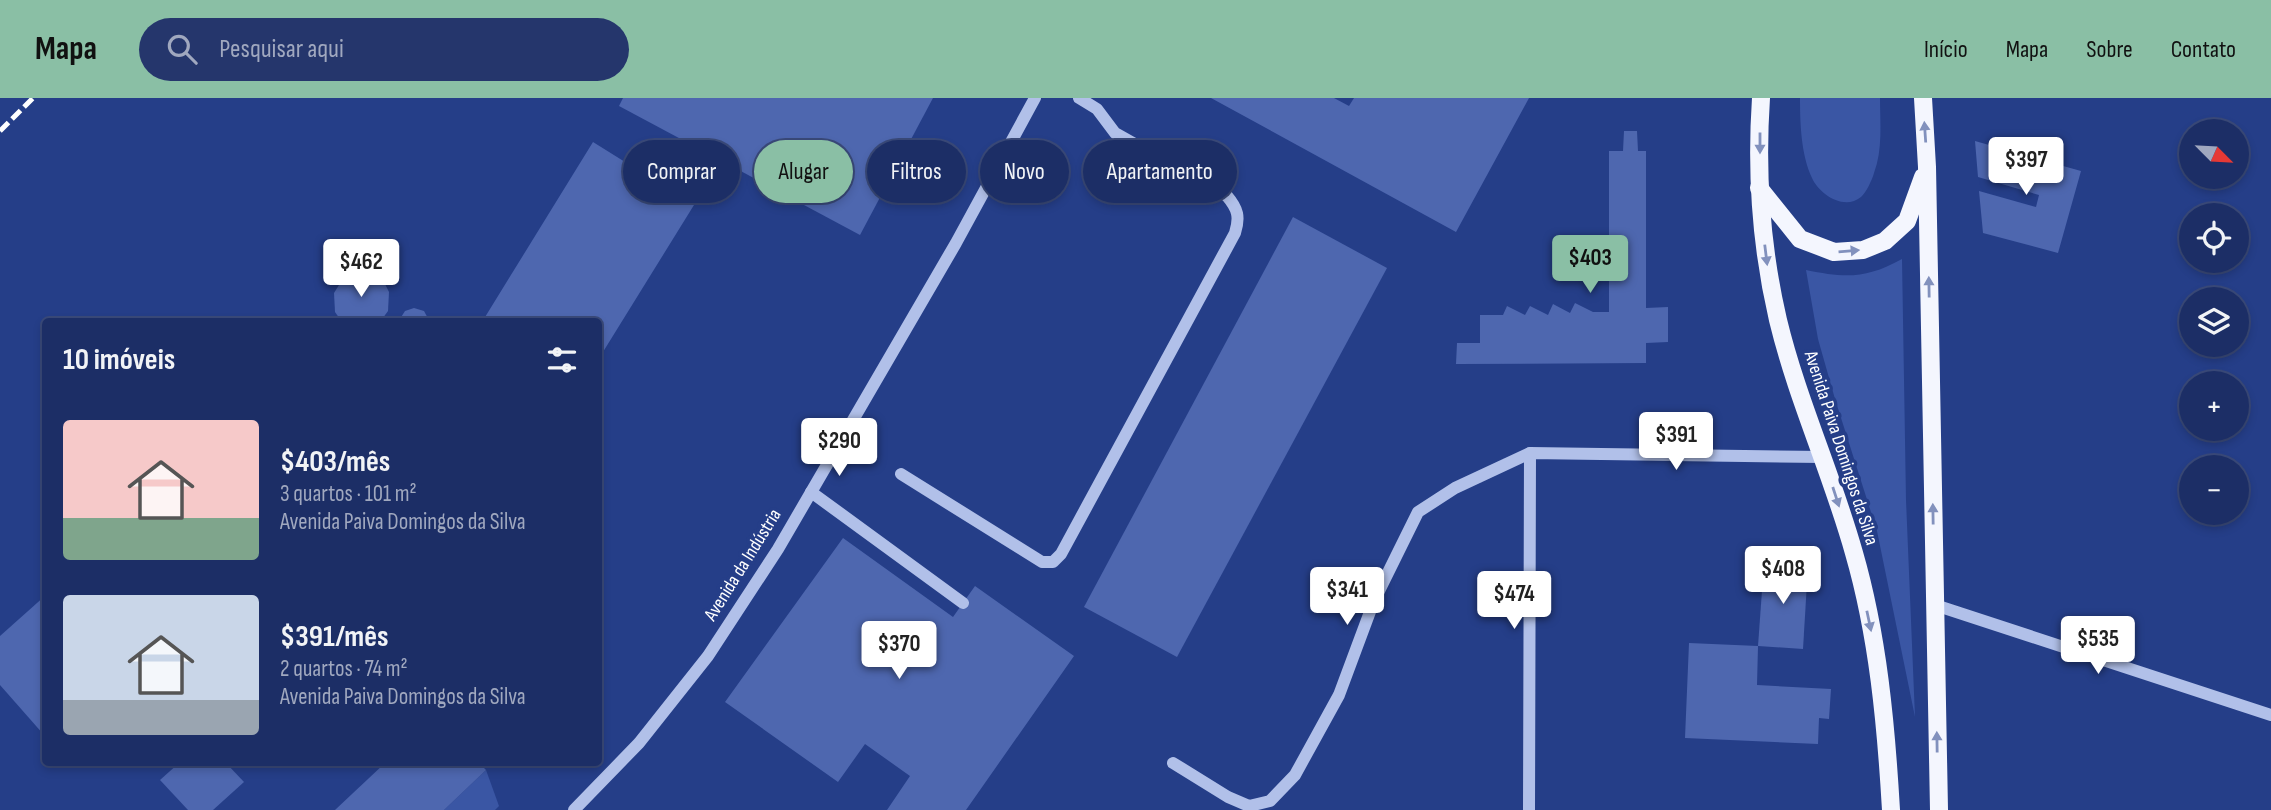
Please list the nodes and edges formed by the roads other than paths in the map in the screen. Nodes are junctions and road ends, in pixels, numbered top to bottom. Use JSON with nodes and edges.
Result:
{"nodes":[{"id":1,"x":1035,"y":98,"type":"edge"},
{"id":2,"x":1079,"y":98,"type":"edge"},
{"id":3,"x":1761,"y":98,"type":"edge"},
{"id":4,"x":1923,"y":98,"type":"edge"},
{"id":5,"x":1927,"y":167,"type":"junction"},
{"id":6,"x":1759,"y":188,"type":"junction"},
{"id":7,"x":1530,"y":453,"type":"junction"},
{"id":8,"x":1824,"y":457,"type":"junction"},
{"id":9,"x":901,"y":474,"type":"dead end"},
{"id":10,"x":811,"y":492,"type":"junction"},
{"id":11,"x":963,"y":603,"type":"dead end"},
{"id":12,"x":1935,"y":605,"type":"junction"},
{"id":13,"x":2271,"y":715,"type":"edge"},
{"id":14,"x":1173,"y":763,"type":"dead end"},
{"id":15,"x":574,"y":810,"type":"edge"},
{"id":16,"x":1529,"y":810,"type":"edge"},
{"id":17,"x":1891,"y":810,"type":"edge"},
{"id":18,"x":1939,"y":810,"type":"edge"}],
"edges":[{"from":1,"to":10,"type":"street","name":"Avenida da Indústria"},
{"from":2,"to":9,"type":"street"},
{"from":3,"to":6,"type":"main road","name":"Avenida Paiva Domingos da Silva","one_way":true},
{"from":5,"to":4,"type":"main road","one_way":true},
{"from":6,"to":5,"type":"main road","one_way":true},
{"from":12,"to":5,"type":"main road","one_way":true},
{"from":6,"to":8,"type":"main road","name":"Avenida Paiva Domingos da Silva","one_way":true},
{"from":7,"to":8,"type":"street"},
{"from":7,"to":14,"type":"street"},
{"from":7,"to":16,"type":"street"},
{"from":8,"to":17,"type":"main road","name":"Avenida Paiva Domingos da Silva","one_way":true},
{"from":10,"to":11,"type":"street"},
{"from":10,"to":15,"type":"street","name":"Avenida da Indústria"},
{"from":12,"to":13,"type":"street"},
{"from":18,"to":12,"type":"main road","one_way":true}]}
